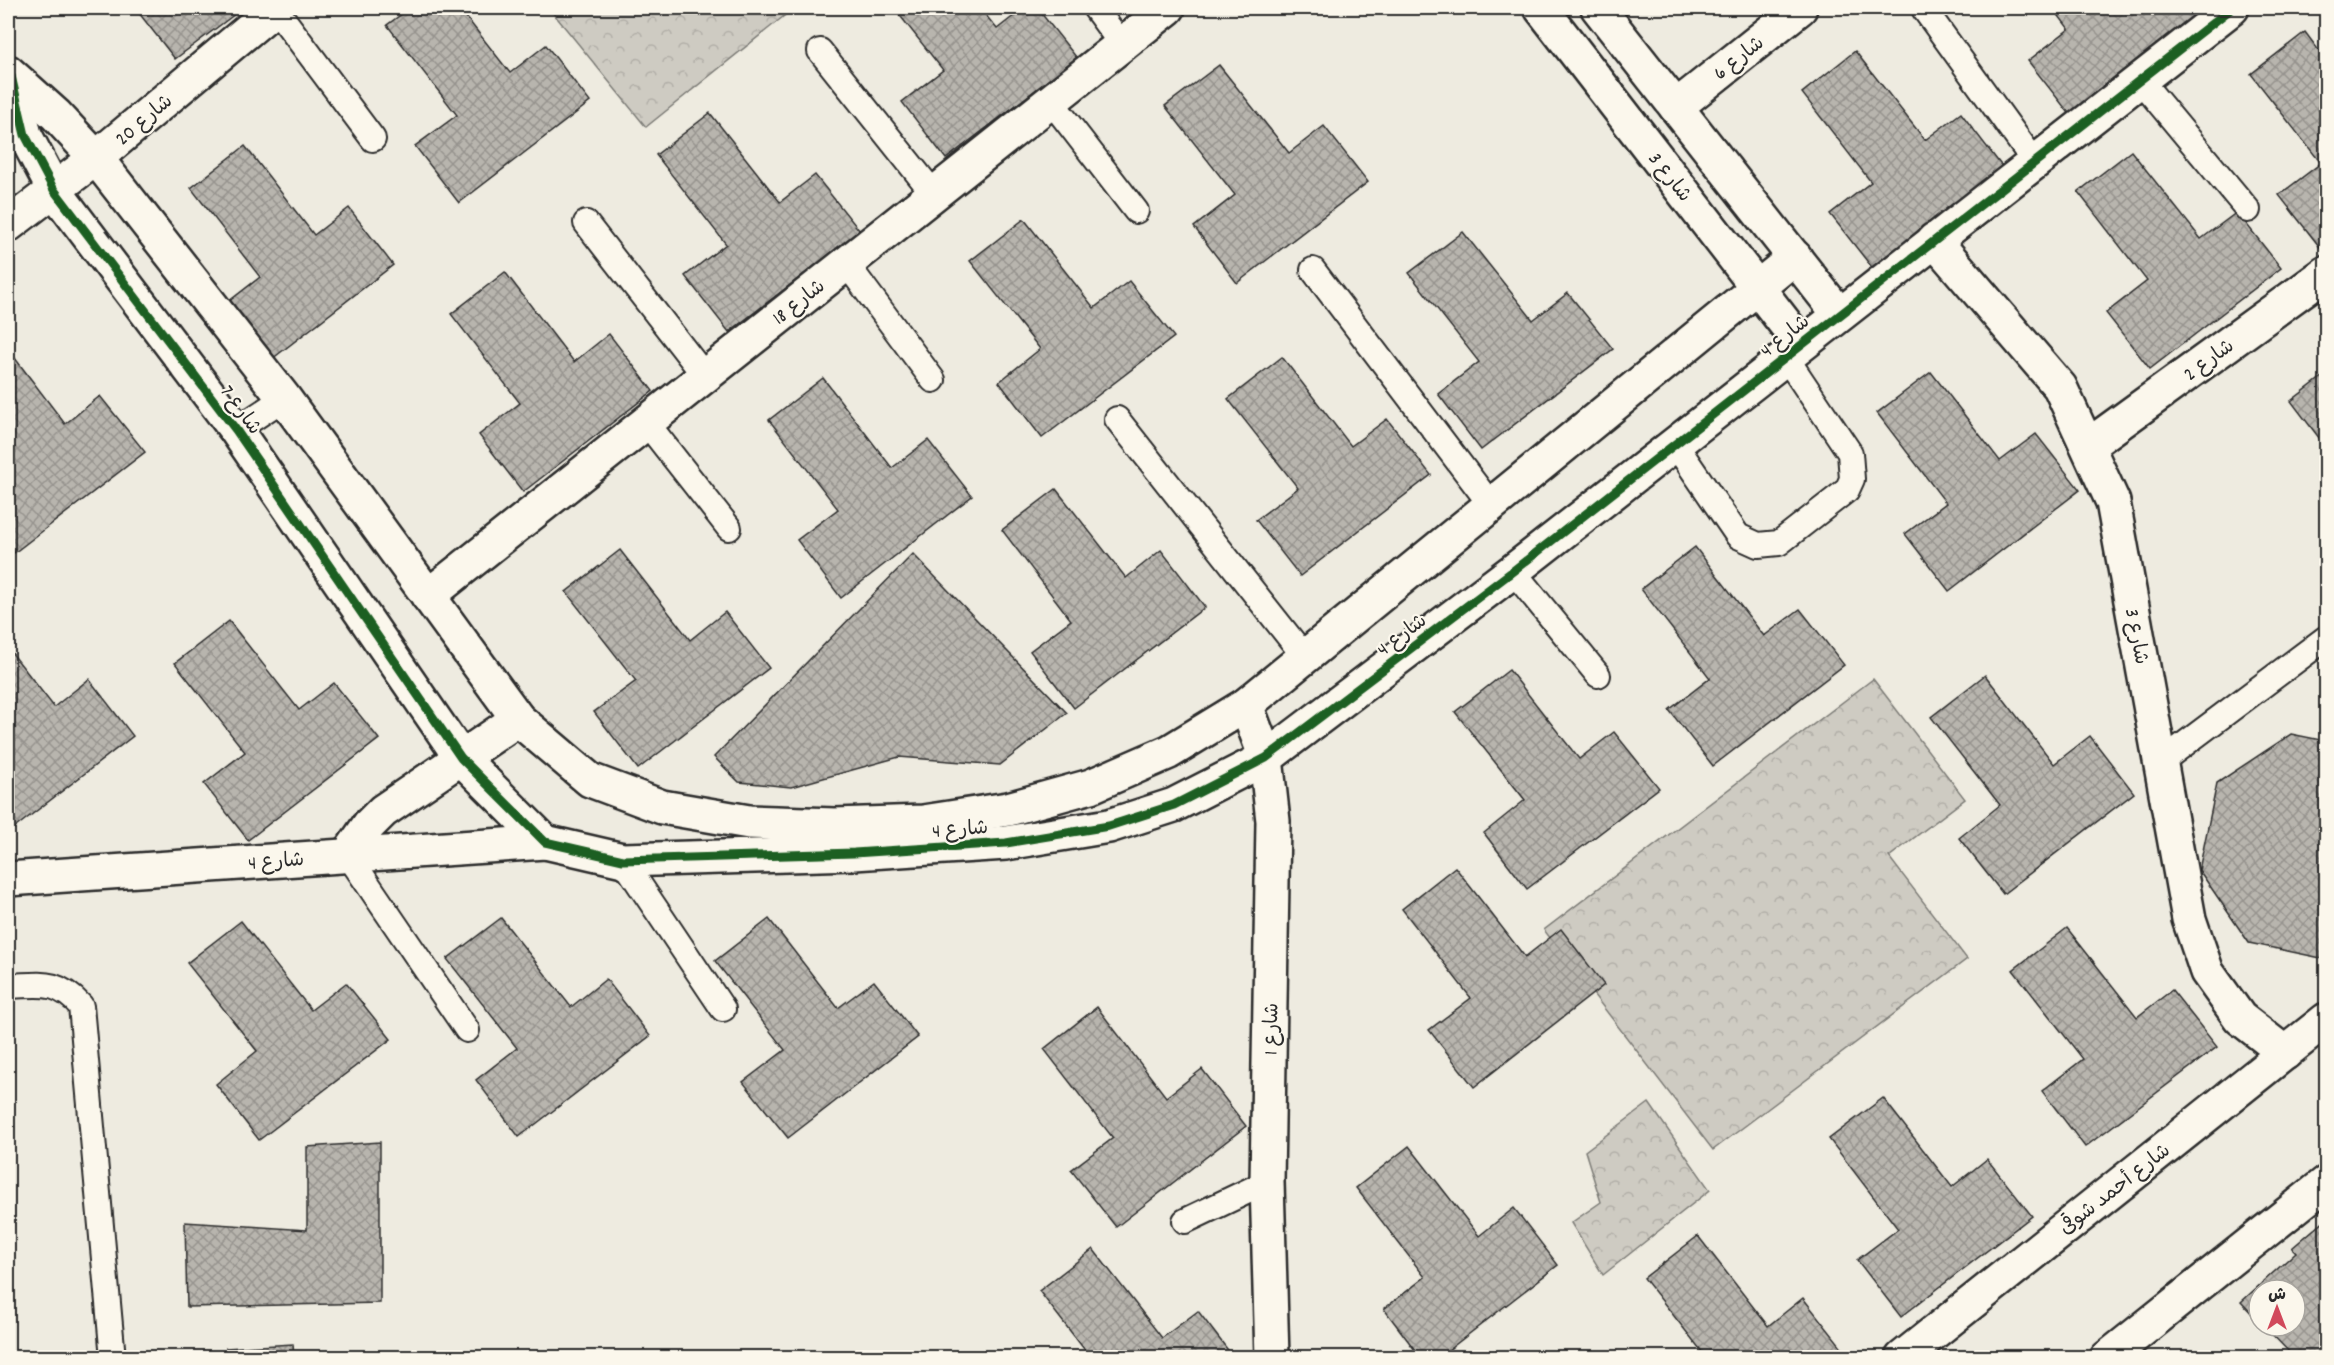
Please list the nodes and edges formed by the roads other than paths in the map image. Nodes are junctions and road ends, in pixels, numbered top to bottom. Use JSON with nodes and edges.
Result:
{"nodes":[{"id":1,"x":275,"y":8,"type":"edge"},
{"id":2,"x":1095,"y":8,"type":"edge"},
{"id":3,"x":1168,"y":8,"type":"edge"},
{"id":4,"x":1541,"y":8,"type":"edge"},
{"id":5,"x":1800,"y":8,"type":"edge"},
{"id":6,"x":2232,"y":8,"type":"edge"},
{"id":7,"x":1924,"y":9,"type":"dead end"},
{"id":8,"x":1604,"y":15,"type":"edge"},
{"id":9,"x":1122,"y":45,"type":"junction"},
{"id":10,"x":1574,"y":50,"type":"junction"},
{"id":11,"x":820,"y":51,"type":"dead end"},
{"id":12,"x":9,"y":74,"type":"edge"},
{"id":13,"x":2140,"y":80,"type":"junction"},
{"id":14,"x":1051,"y":101,"type":"junction"},
{"id":15,"x":1676,"y":107,"type":"junction"},
{"id":16,"x":373,"y":139,"type":"dead end"},
{"id":17,"x":96,"y":158,"type":"junction"},
{"id":18,"x":2034,"y":161,"type":"junction"},
{"id":19,"x":54,"y":190,"type":"junction"},
{"id":20,"x":934,"y":194,"type":"junction"},
{"id":21,"x":2248,"y":210,"type":"dead end"},
{"id":22,"x":1136,"y":211,"type":"dead end"},
{"id":23,"x":586,"y":223,"type":"dead end"},
{"id":24,"x":8,"y":225,"type":"edge"},
{"id":25,"x":1934,"y":240,"type":"junction"},
{"id":26,"x":1795,"y":257,"type":"junction"},
{"id":27,"x":846,"y":263,"type":"junction"},
{"id":28,"x":1313,"y":270,"type":"dead end"},
{"id":29,"x":2326,"y":273,"type":"edge"},
{"id":30,"x":1757,"y":287,"type":"junction"},
{"id":31,"x":1839,"y":314,"type":"junction"},
{"id":32,"x":1793,"y":350,"type":"junction"},
{"id":33,"x":704,"y":375,"type":"junction"},
{"id":34,"x":933,"y":380,"type":"dead end"},
{"id":35,"x":284,"y":398,"type":"junction"},
{"id":36,"x":1117,"y":419,"type":"dead end"},
{"id":37,"x":646,"y":422,"type":"junction"},
{"id":38,"x":236,"y":430,"type":"junction"},
{"id":39,"x":1675,"y":444,"type":"junction"},
{"id":40,"x":2089,"y":445,"type":"junction"},
{"id":41,"x":1491,"y":505,"type":"junction"},
{"id":42,"x":729,"y":528,"type":"dead end"},
{"id":43,"x":1513,"y":571,"type":"junction"},
{"id":44,"x":428,"y":596,"type":"junction"},
{"id":45,"x":2326,"y":638,"type":"edge"},
{"id":46,"x":1305,"y":657,"type":"junction"},
{"id":47,"x":1598,"y":675,"type":"dead end"},
{"id":48,"x":1246,"y":705,"type":"junction"},
{"id":49,"x":518,"y":719,"type":"junction"},
{"id":50,"x":461,"y":758,"type":"junction"},
{"id":51,"x":1266,"y":759,"type":"junction"},
{"id":52,"x":2162,"y":761,"type":"junction"},
{"id":53,"x":929,"y":835,"type":"junction"},
{"id":54,"x":545,"y":842,"type":"junction"},
{"id":55,"x":348,"y":855,"type":"junction"},
{"id":56,"x":623,"y":860,"type":"junction"},
{"id":57,"x":9,"y":876,"type":"edge"},
{"id":58,"x":8,"y":986,"type":"edge"},
{"id":59,"x":723,"y":1010,"type":"dead end"},
{"id":60,"x":2326,"y":1020,"type":"edge"},
{"id":61,"x":467,"y":1030,"type":"dead end"},
{"id":62,"x":2285,"y":1053,"type":"junction"},
{"id":63,"x":1268,"y":1182,"type":"junction"},
{"id":64,"x":2326,"y":1183,"type":"edge"},
{"id":65,"x":1185,"y":1221,"type":"dead end"},
{"id":66,"x":113,"y":1358,"type":"edge"},
{"id":67,"x":1272,"y":1358,"type":"edge"},
{"id":68,"x":1902,"y":1358,"type":"edge"},
{"id":69,"x":2107,"y":1358,"type":"edge"}],
"edges":[{"from":1,"to":16,"type":"lane"},
{"from":1,"to":17,"type":"street","name":"شارع 20"},
{"from":2,"to":9,"type":"lane"},
{"from":3,"to":9,"type":"street","name":"شارع 18"},
{"from":4,"to":10,"type":"street","name":"شارع 3"},
{"from":5,"to":15,"type":"street","name":"شارع 6"},
{"from":6,"to":13,"type":"street","name":"شارع 4"},
{"from":7,"to":18,"type":"lane"},
{"from":8,"to":10,"type":"street"},
{"from":8,"to":15,"type":"street"},
{"from":9,"to":14,"type":"street","name":"شارع 18"},
{"from":10,"to":30,"type":"street","name":"شارع 3"},
{"from":11,"to":20,"type":"lane"},
{"from":12,"to":17,"type":"street","name":"شارع 7"},
{"from":12,"to":19,"type":"street","name":"شارع 7"},
{"from":13,"to":18,"type":"street","name":"شارع 4"},
{"from":13,"to":21,"type":"lane"},
{"from":14,"to":20,"type":"street","name":"شارع 18"},
{"from":14,"to":22,"type":"lane"},
{"from":15,"to":26,"type":"street"},
{"from":17,"to":19,"type":"street","name":"شارع 20"},
{"from":17,"to":35,"type":"street","name":"شارع 7"},
{"from":18,"to":25,"type":"street","name":"شارع 4"},
{"from":19,"to":24,"type":"street","name":"شارع 20"},
{"from":19,"to":38,"type":"street","name":"شارع 7"},
{"from":20,"to":27,"type":"street","name":"شارع 18"},
{"from":23,"to":33,"type":"lane"},
{"from":25,"to":31,"type":"street","name":"شارع 4"},
{"from":25,"to":40,"type":"street","name":"شارع 3"},
{"from":26,"to":30,"type":"street","name":"شارع 4"},
{"from":26,"to":31,"type":"street"},
{"from":27,"to":33,"type":"street","name":"شارع 18"},
{"from":27,"to":34,"type":"lane"},
{"from":28,"to":41,"type":"lane"},
{"from":29,"to":40,"type":"street","name":"شارع 2"},
{"from":30,"to":32,"type":"street","name":"شارع 3"},
{"from":30,"to":41,"type":"street","name":"شارع 4"},
{"from":31,"to":32,"type":"street","name":"شارع 4"},
{"from":32,"to":39,"type":"street","name":"شارع 4"},
{"from":32,"to":39,"type":"lane"},
{"from":33,"to":37,"type":"street","name":"شارع 18"},
{"from":35,"to":38,"type":"lane"},
{"from":35,"to":44,"type":"street","name":"شارع 7"},
{"from":36,"to":46,"type":"lane"},
{"from":37,"to":42,"type":"lane"},
{"from":37,"to":44,"type":"street","name":"شارع 18"},
{"from":38,"to":50,"type":"street","name":"شارع 7"},
{"from":39,"to":43,"type":"street","name":"شارع 4"},
{"from":40,"to":52,"type":"street","name":"شارع 3"},
{"from":41,"to":46,"type":"street","name":"شارع 4"},
{"from":43,"to":47,"type":"lane"},
{"from":43,"to":51,"type":"street","name":"شارع 4"},
{"from":44,"to":49,"type":"street","name":"شارع 7"},
{"from":45,"to":52,"type":"lane"},
{"from":46,"to":48,"type":"street","name":"شارع 4"},
{"from":48,"to":51,"type":"street","name":"شارع 1"},
{"from":48,"to":53,"type":"street","name":"شارع 4"},
{"from":49,"to":50,"type":"street"},
{"from":49,"to":53,"type":"street","name":"شارع 4"},
{"from":50,"to":54,"type":"street"},
{"from":50,"to":55,"type":"street"},
{"from":51,"to":53,"type":"street","name":"شارع 4"},
{"from":51,"to":63,"type":"street","name":"شارع 1"},
{"from":52,"to":62,"type":"street","name":"شارع 3"},
{"from":53,"to":56,"type":"street","name":"شارع 4"},
{"from":54,"to":55,"type":"street","name":"شارع 4"},
{"from":54,"to":56,"type":"street","name":"شارع 4"},
{"from":55,"to":57,"type":"street","name":"شارع 4"},
{"from":55,"to":61,"type":"lane"},
{"from":56,"to":59,"type":"lane"},
{"from":58,"to":66,"type":"lane"},
{"from":60,"to":62,"type":"street","name":"شارع أحمد شوقى"},
{"from":62,"to":68,"type":"street","name":"شارع أحمد شوقى"},
{"from":63,"to":65,"type":"lane"},
{"from":63,"to":67,"type":"street","name":"شارع 1"},
{"from":64,"to":69,"type":"street"}]}
